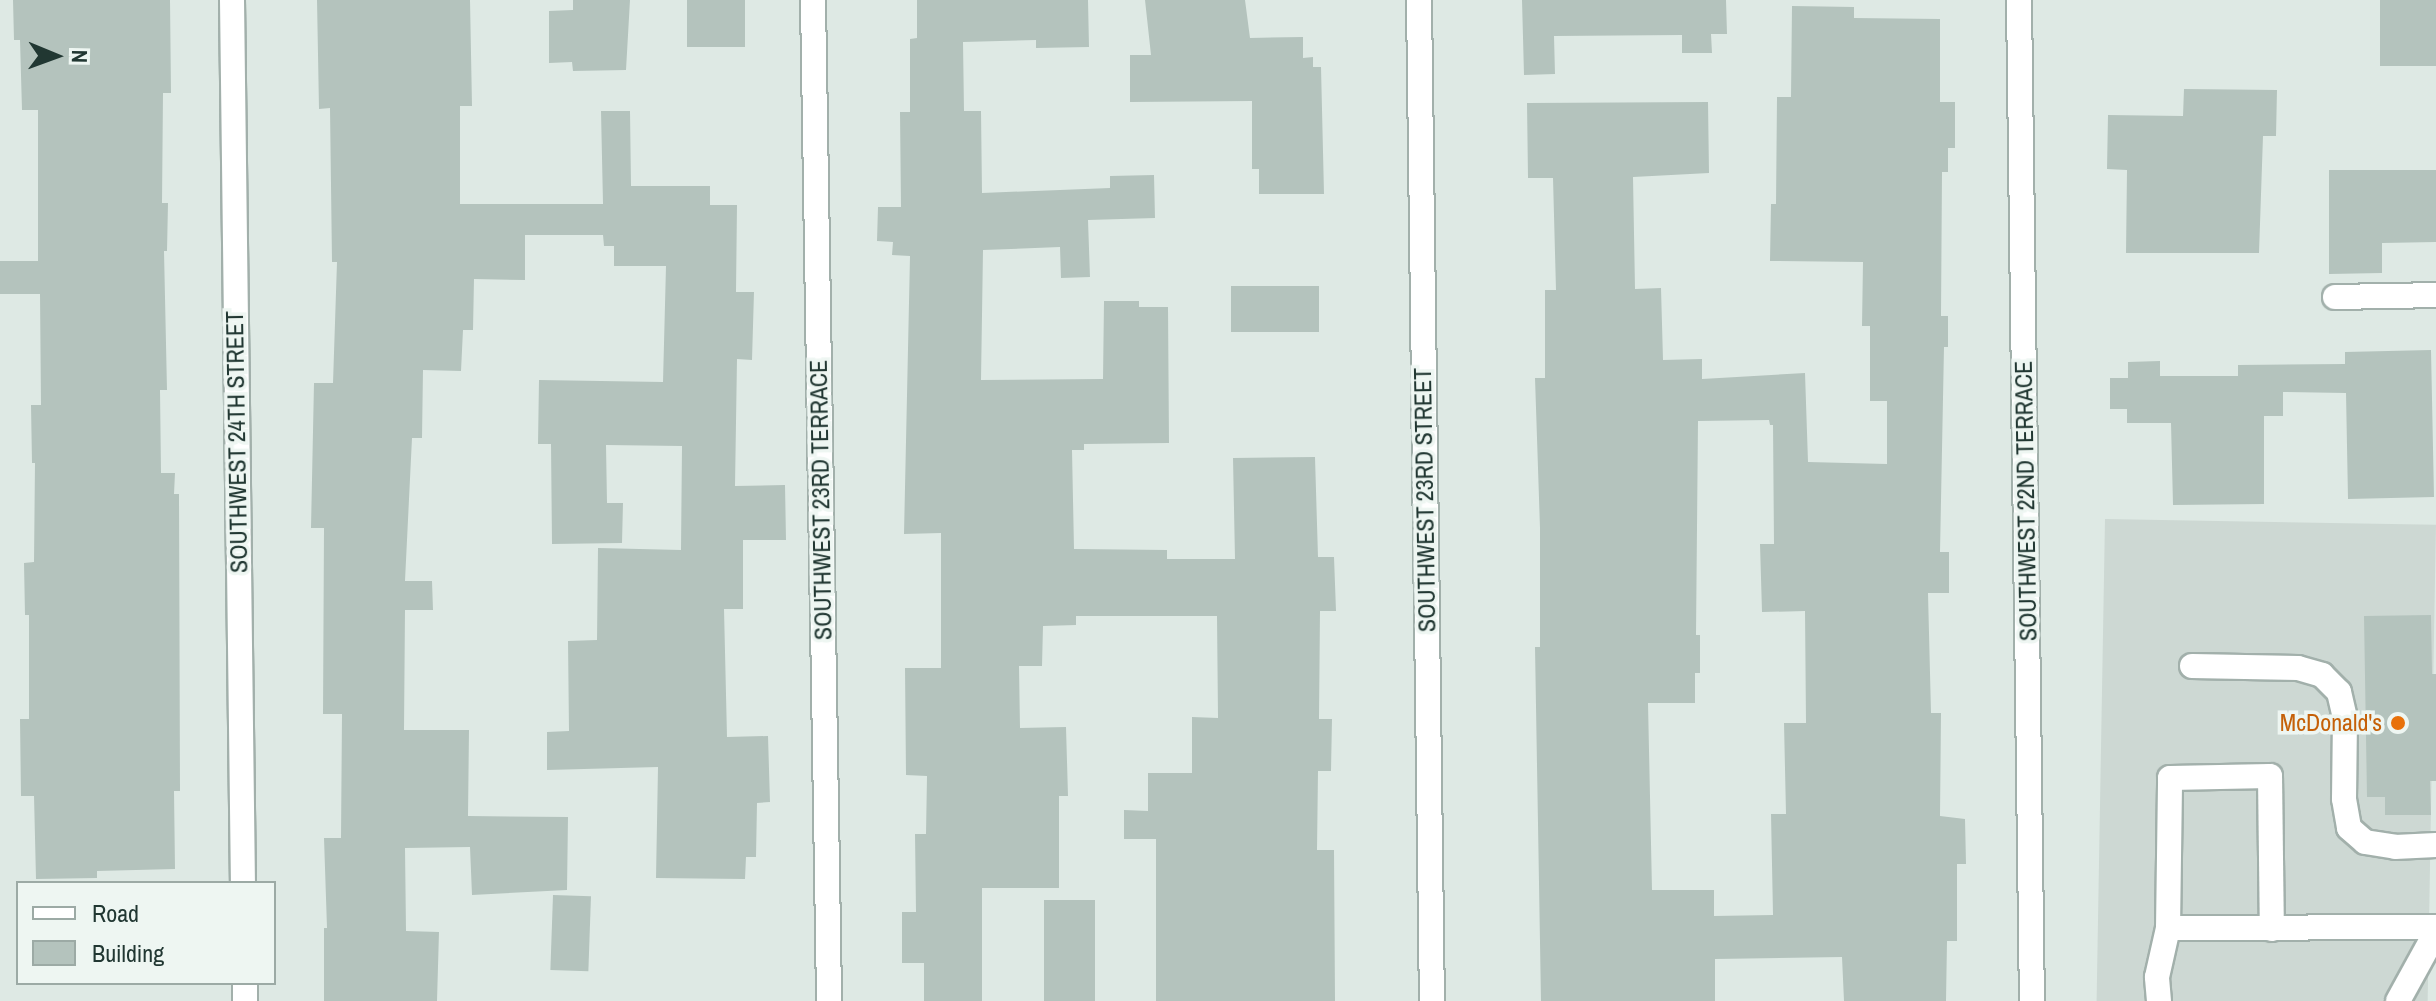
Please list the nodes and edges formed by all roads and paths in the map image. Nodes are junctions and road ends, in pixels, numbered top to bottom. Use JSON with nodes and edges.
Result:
{"nodes":[{"id":1,"x":232,"y":0,"type":"edge"},
{"id":2,"x":813,"y":0,"type":"edge"},
{"id":3,"x":1419,"y":0,"type":"edge"},
{"id":4,"x":2019,"y":0,"type":"edge"},
{"id":5,"x":2436,"y":295,"type":"edge"},
{"id":6,"x":2335,"y":297,"type":"dead end"},
{"id":7,"x":2192,"y":666,"type":"dead end"},
{"id":8,"x":2436,"y":845,"type":"edge"},
{"id":9,"x":243,"y":881,"type":"edge"},
{"id":10,"x":2168,"y":928,"type":"junction"},
{"id":11,"x":2272,"y":929,"type":"junction"},
{"id":12,"x":2436,"y":929,"type":"edge"},
{"id":13,"x":829,"y":1001,"type":"edge"},
{"id":14,"x":1432,"y":1001,"type":"edge"},
{"id":15,"x":2032,"y":1001,"type":"edge"},
{"id":16,"x":2159,"y":1001,"type":"edge"},
{"id":17,"x":2398,"y":1001,"type":"edge"}],
"edges":[{"from":1,"to":9,"type":"street","name":"SOUTHWEST 24TH STREET"},
{"from":2,"to":13,"type":"street","name":"SOUTHWEST 23RD TERRACE"},
{"from":3,"to":14,"type":"street","name":"SOUTHWEST 23RD STREET"},
{"from":4,"to":15,"type":"street","name":"SOUTHWEST 22ND TERRACE"},
{"from":5,"to":6,"type":"street"},
{"from":7,"to":8,"type":"street"},
{"from":10,"to":11,"type":"street"},
{"from":10,"to":11,"type":"street"},
{"from":10,"to":16,"type":"street"},
{"from":11,"to":12,"type":"street"},
{"from":12,"to":17,"type":"street"}]}
